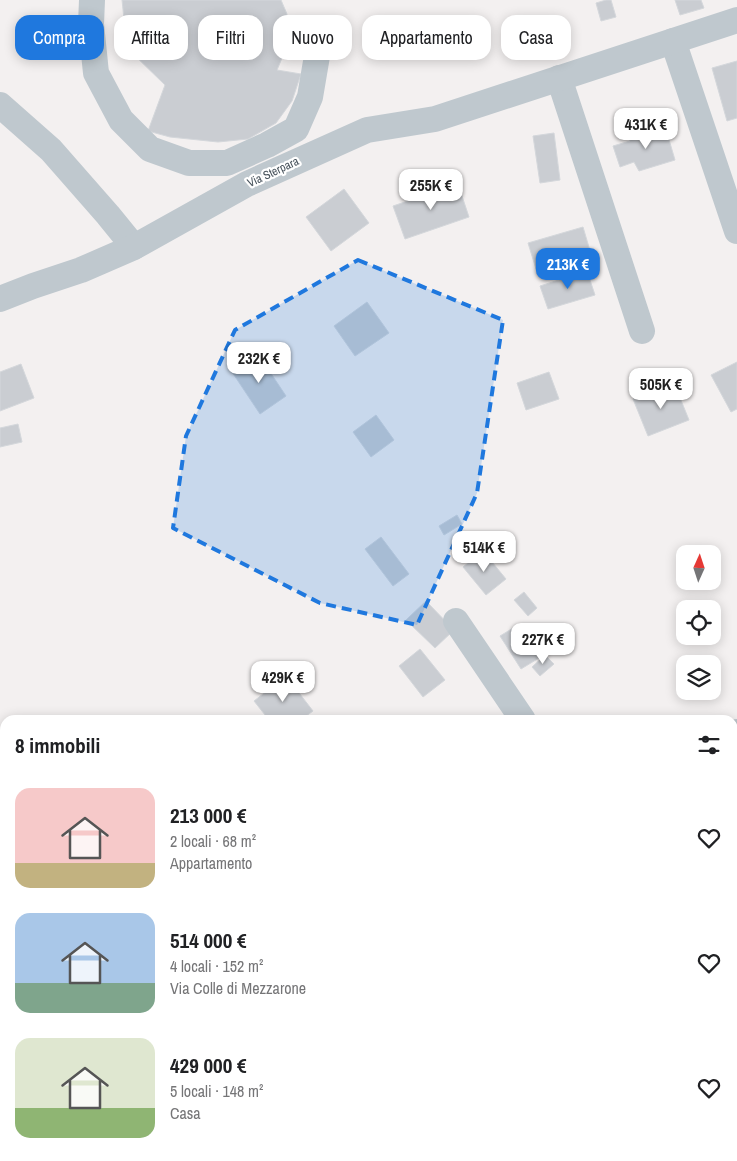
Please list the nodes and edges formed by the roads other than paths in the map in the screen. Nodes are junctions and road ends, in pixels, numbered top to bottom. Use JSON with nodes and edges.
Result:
{"nodes":[{"id":1,"x":92,"y":0,"type":"edge"},
{"id":2,"x":737,"y":20,"type":"edge"},
{"id":3,"x":673,"y":41,"type":"junction"},
{"id":4,"x":316,"y":60,"type":"edge"},
{"id":5,"x":559,"y":78,"type":"junction"},
{"id":6,"x":0,"y":105,"type":"edge"},
{"id":7,"x":737,"y":231,"type":"edge"},
{"id":8,"x":134,"y":247,"type":"junction"},
{"id":9,"x":0,"y":299,"type":"edge"},
{"id":10,"x":642,"y":332,"type":"dead end"},
{"id":11,"x":456,"y":621,"type":"dead end"},
{"id":12,"x":520,"y":715,"type":"edge"}],
"edges":[{"from":1,"to":4,"type":"street"},
{"from":2,"to":3,"type":"street","name":"Via Sterpara"},
{"from":3,"to":5,"type":"street","name":"Via Sterpara"},
{"from":3,"to":7,"type":"street"},
{"from":5,"to":8,"type":"street","name":"Via Sterpara"},
{"from":5,"to":10,"type":"street"},
{"from":6,"to":8,"type":"street"},
{"from":8,"to":9,"type":"street","name":"Via Sterpara"},
{"from":11,"to":12,"type":"street"}]}
